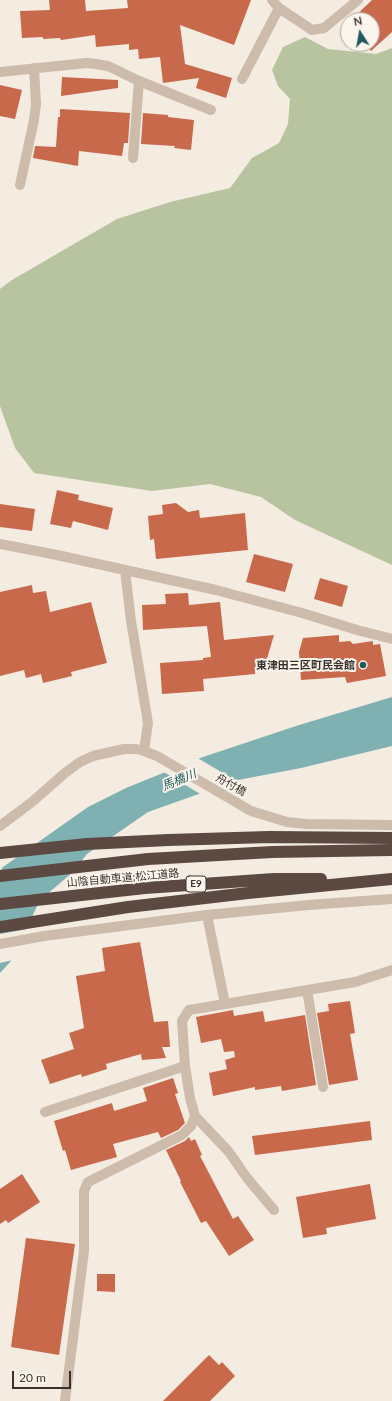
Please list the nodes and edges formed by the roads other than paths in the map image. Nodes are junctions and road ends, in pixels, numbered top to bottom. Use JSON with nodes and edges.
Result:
{"nodes":[{"id":1,"x":358,"y":0,"type":"edge"},
{"id":2,"x":275,"y":4,"type":"edge"},
{"id":3,"x":34,"y":68,"type":"junction"},
{"id":4,"x":0,"y":72,"type":"edge"},
{"id":5,"x":242,"y":79,"type":"dead end"},
{"id":6,"x":139,"y":81,"type":"junction"},
{"id":7,"x":211,"y":110,"type":"dead end"},
{"id":8,"x":133,"y":158,"type":"dead end"},
{"id":9,"x":20,"y":185,"type":"dead end"},
{"id":10,"x":0,"y":544,"type":"edge"},
{"id":11,"x":125,"y":570,"type":"junction"},
{"id":12,"x":392,"y":639,"type":"edge"},
{"id":13,"x":144,"y":751,"type":"junction"},
{"id":14,"x":392,"y":825,"type":"edge"},
{"id":15,"x":0,"y":826,"type":"edge"},
{"id":16,"x":392,"y":838,"type":"edge"},
{"id":17,"x":392,"y":850,"type":"edge"},
{"id":18,"x":0,"y":853,"type":"edge"},
{"id":19,"x":0,"y":876,"type":"edge"},
{"id":20,"x":392,"y":878,"type":"edge"},
{"id":21,"x":392,"y":899,"type":"edge"},
{"id":22,"x":0,"y":904,"type":"edge"},
{"id":23,"x":206,"y":915,"type":"junction"},
{"id":24,"x":0,"y":927,"type":"edge"},
{"id":25,"x":0,"y":944,"type":"edge"},
{"id":26,"x":392,"y":970,"type":"edge"},
{"id":27,"x":307,"y":990,"type":"junction"},
{"id":28,"x":225,"y":1004,"type":"junction"},
{"id":29,"x":185,"y":1066,"type":"junction"},
{"id":30,"x":323,"y":1087,"type":"dead end"},
{"id":31,"x":45,"y":1112,"type":"dead end"},
{"id":32,"x":195,"y":1116,"type":"junction"},
{"id":33,"x":274,"y":1210,"type":"dead end"},
{"id":34,"x":65,"y":1401,"type":"edge"}],
"edges":[{"from":1,"to":2,"type":"street"},
{"from":2,"to":5,"type":"street"},
{"from":3,"to":4,"type":"street"},
{"from":3,"to":6,"type":"street"},
{"from":3,"to":9,"type":"street"},
{"from":6,"to":7,"type":"street"},
{"from":6,"to":8,"type":"street"},
{"from":10,"to":11,"type":"street"},
{"from":11,"to":12,"type":"street"},
{"from":11,"to":13,"type":"street"},
{"from":13,"to":14,"type":"street","name":"舟付橋"},
{"from":13,"to":15,"type":"street","name":"舟付橋"},
{"from":16,"to":18,"type":"highway"},
{"from":17,"to":19,"type":"highway","name":"山陰自動車道;松江道路"},
{"from":20,"to":22,"type":"highway","name":"山陰自動車道;松江道路","number":"E9"},
{"from":20,"to":24,"type":"highway"},
{"from":21,"to":23,"type":"street"},
{"from":23,"to":25,"type":"street"},
{"from":23,"to":28,"type":"street"},
{"from":26,"to":27,"type":"street"},
{"from":27,"to":28,"type":"street"},
{"from":27,"to":30,"type":"street"},
{"from":28,"to":29,"type":"street"},
{"from":29,"to":31,"type":"street"},
{"from":29,"to":32,"type":"street"},
{"from":32,"to":33,"type":"street"},
{"from":32,"to":34,"type":"street"}]}
